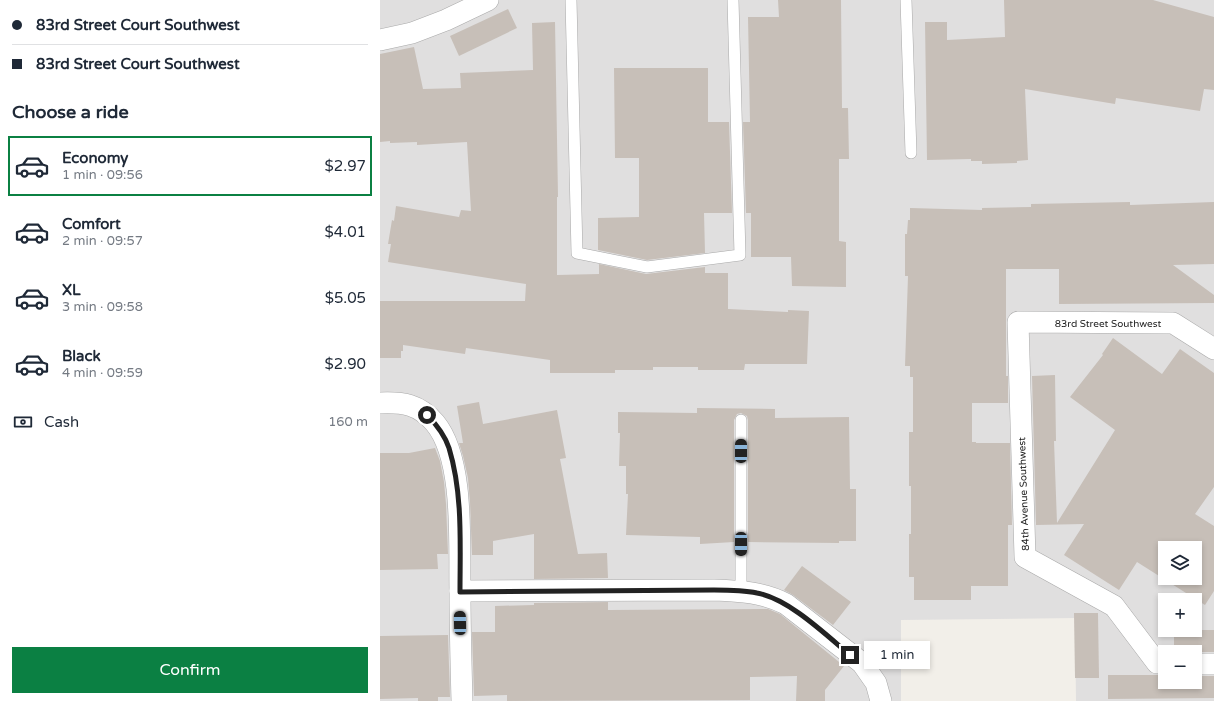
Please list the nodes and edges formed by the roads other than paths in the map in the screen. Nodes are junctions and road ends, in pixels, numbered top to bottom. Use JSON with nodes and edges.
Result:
{"nodes":[{"id":1,"x":486,"y":0,"type":"edge"},
{"id":2,"x":571,"y":0,"type":"edge"},
{"id":3,"x":733,"y":0,"type":"edge"},
{"id":4,"x":906,"y":0,"type":"edge"},
{"id":5,"x":380,"y":40,"type":"edge"},
{"id":6,"x":911,"y":153,"type":"dead end"},
{"id":7,"x":1018,"y":322,"type":"joint"},
{"id":8,"x":1214,"y":349,"type":"edge"},
{"id":9,"x":380,"y":403,"type":"edge"},
{"id":10,"x":741,"y":420,"type":"dead end"},
{"id":11,"x":741,"y":591,"type":"junction"},
{"id":12,"x":460,"y":592,"type":"junction"},
{"id":13,"x":1158,"y":663,"type":"edge"},
{"id":14,"x":1202,"y":664,"type":"edge"},
{"id":15,"x":1214,"y":664,"type":"edge"},
{"id":16,"x":462,"y":701,"type":"edge"},
{"id":17,"x":881,"y":701,"type":"edge"}],
"edges":[{"from":1,"to":5,"type":"street"},
{"from":2,"to":3,"type":"lane"},
{"from":4,"to":6,"type":"lane"},
{"from":7,"to":8,"type":"street","name":"83rd Street Southwest"},
{"from":7,"to":13,"type":"street","name":"84th Avenue Southwest"},
{"from":9,"to":12,"type":"street"},
{"from":10,"to":11,"type":"lane"},
{"from":11,"to":12,"type":"street"},
{"from":11,"to":17,"type":"street"},
{"from":12,"to":16,"type":"street"},
{"from":14,"to":15,"type":"street"}]}
